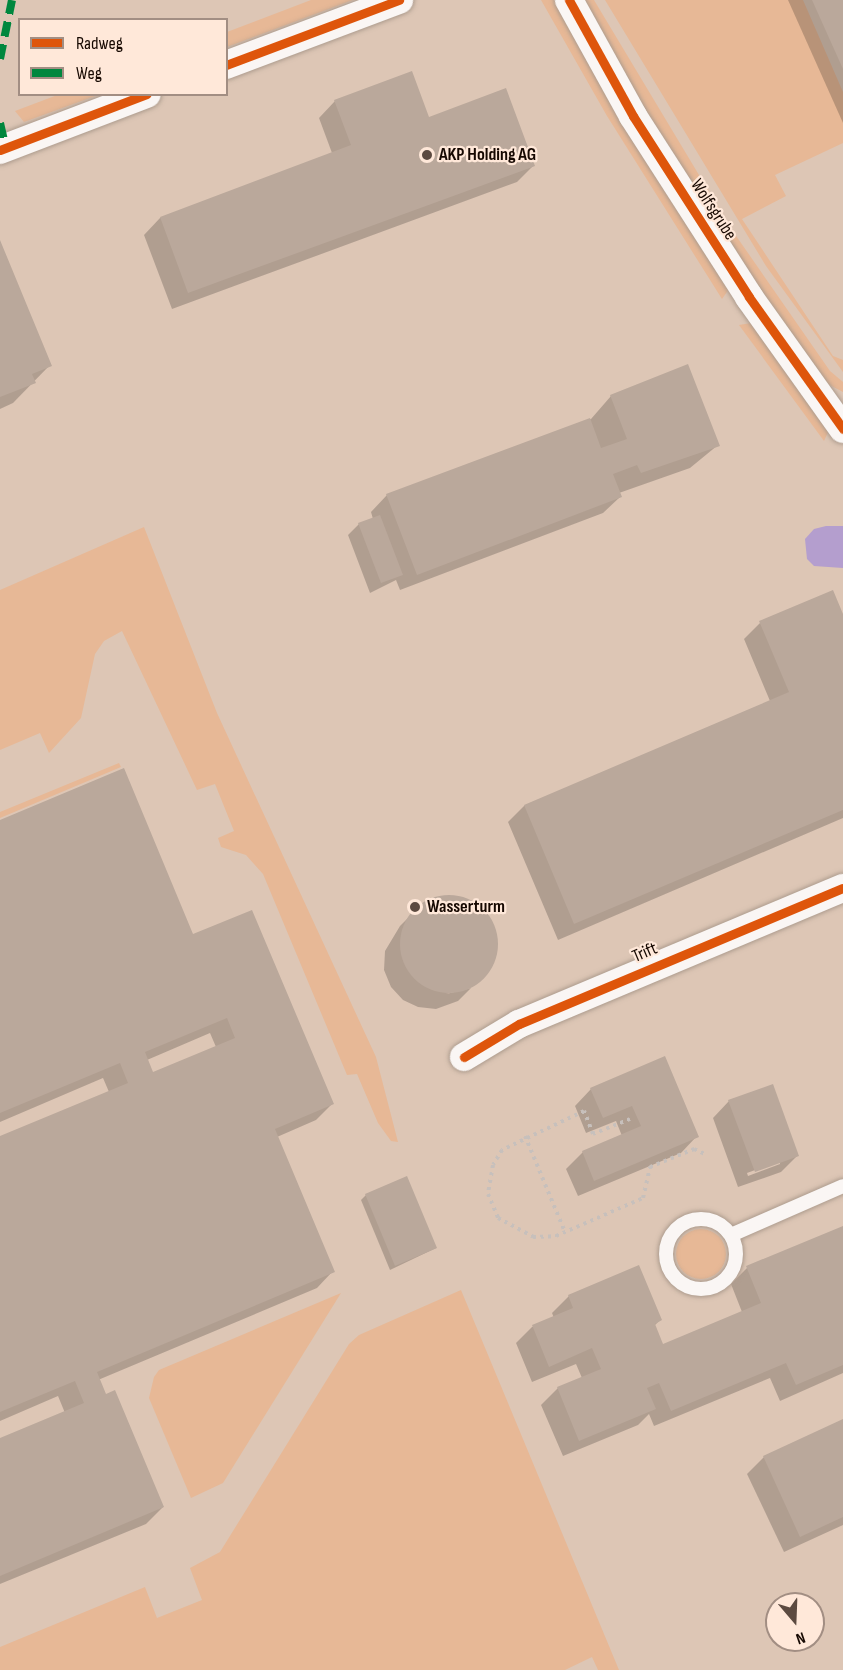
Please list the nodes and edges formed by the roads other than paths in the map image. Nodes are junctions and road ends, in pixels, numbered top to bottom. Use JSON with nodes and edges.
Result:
{"nodes":[{"id":1,"x":399,"y":0,"type":"edge"},
{"id":2,"x":569,"y":0,"type":"edge"},
{"id":3,"x":228,"y":64,"type":"edge"},
{"id":4,"x":142,"y":96,"type":"edge"},
{"id":5,"x":0,"y":150,"type":"edge"},
{"id":6,"x":842,"y":427,"type":"edge"},
{"id":7,"x":843,"y":888,"type":"edge"},
{"id":8,"x":464,"y":1057,"type":"dead end"},
{"id":9,"x":843,"y":1186,"type":"edge"},
{"id":10,"x":731,"y":1234,"type":"junction"}],
"edges":[{"from":1,"to":3,"type":"street"},
{"from":2,"to":6,"type":"street","name":"Wolfsgrube"},
{"from":4,"to":5,"type":"street"},
{"from":7,"to":8,"type":"street","name":"Trift"},
{"from":9,"to":10,"type":"lane"},
{"from":10,"to":10,"type":"lane"}]}
